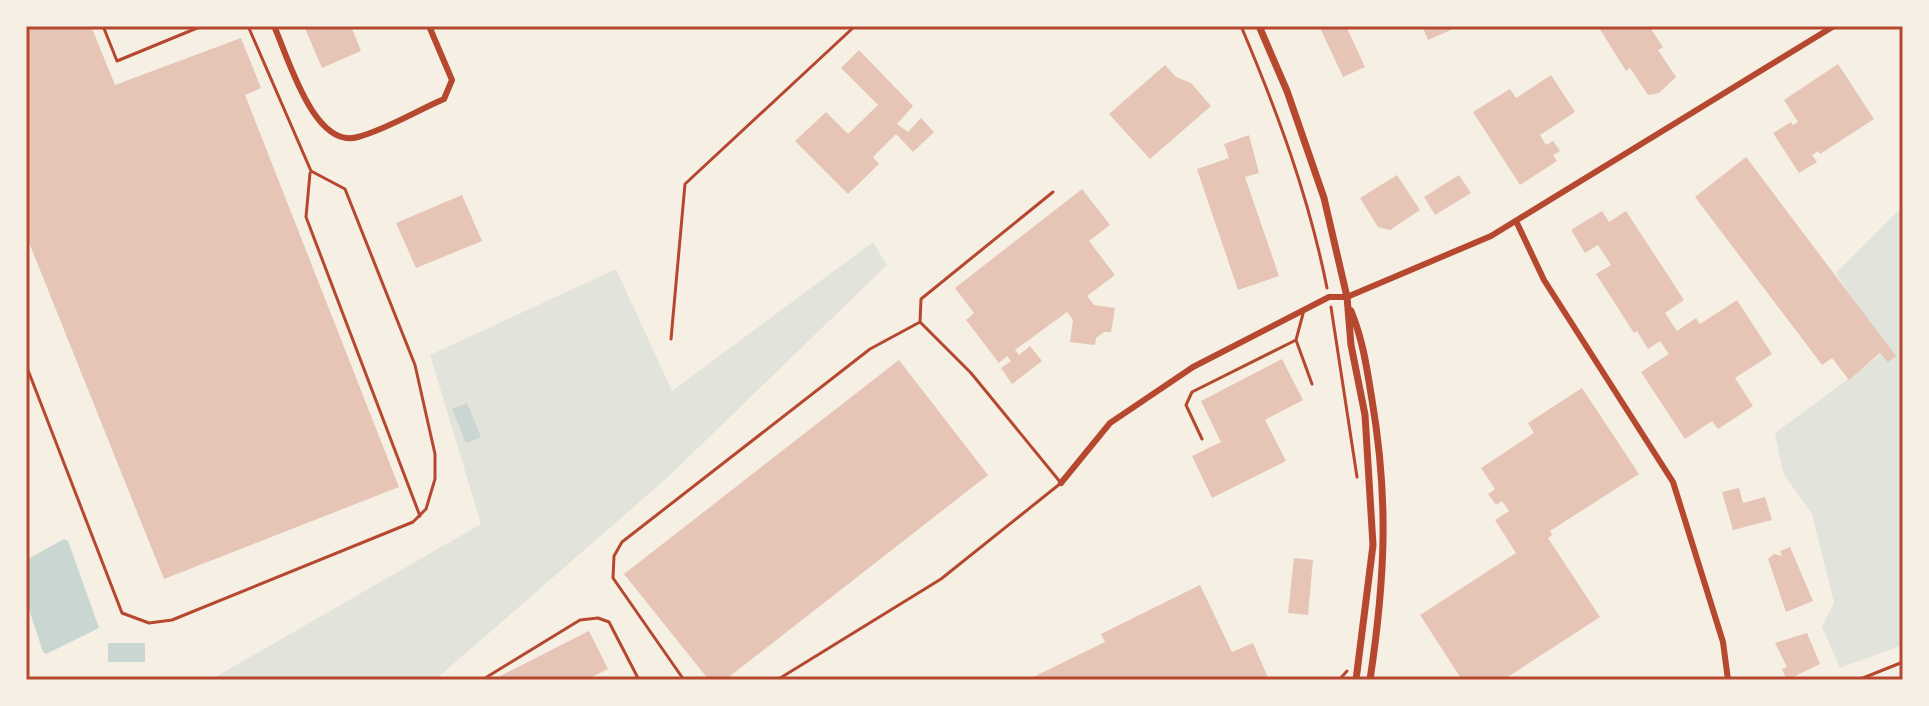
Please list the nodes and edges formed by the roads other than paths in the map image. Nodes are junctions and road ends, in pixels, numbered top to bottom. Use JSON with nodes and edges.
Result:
{"nodes":[{"id":1,"x":103,"y":26,"type":"edge"},
{"id":2,"x":202,"y":26,"type":"edge"},
{"id":3,"x":248,"y":26,"type":"edge"},
{"id":4,"x":274,"y":26,"type":"edge"},
{"id":5,"x":429,"y":26,"type":"edge"},
{"id":6,"x":855,"y":26,"type":"edge"},
{"id":7,"x":1259,"y":26,"type":"edge"},
{"id":8,"x":1834,"y":26,"type":"edge"},
{"id":9,"x":311,"y":171,"type":"junction"},
{"id":10,"x":1053,"y":192,"type":"dead end"},
{"id":11,"x":1516,"y":221,"type":"junction"},
{"id":12,"x":1348,"y":301,"type":"junction"},
{"id":13,"x":1304,"y":310,"type":"junction"},
{"id":14,"x":920,"y":322,"type":"junction"},
{"id":15,"x":671,"y":339,"type":"dead end"},
{"id":16,"x":1296,"y":340,"type":"junction"},
{"id":17,"x":26,"y":365,"type":"edge"},
{"id":18,"x":1312,"y":384,"type":"dead end"},
{"id":19,"x":1202,"y":439,"type":"dead end"},
{"id":20,"x":1061,"y":483,"type":"junction"},
{"id":21,"x":420,"y":516,"type":"junction"},
{"id":22,"x":1903,"y":662,"type":"edge"},
{"id":23,"x":482,"y":680,"type":"edge"},
{"id":24,"x":639,"y":680,"type":"edge"},
{"id":25,"x":684,"y":680,"type":"edge"},
{"id":26,"x":777,"y":680,"type":"edge"},
{"id":27,"x":1356,"y":680,"type":"edge"},
{"id":28,"x":1370,"y":680,"type":"edge"},
{"id":29,"x":1728,"y":680,"type":"edge"},
{"id":30,"x":1858,"y":680,"type":"edge"}],
"edges":[{"from":1,"to":2,"type":"lane"},
{"from":3,"to":9,"type":"lane"},
{"from":4,"to":5,"type":"street"},
{"from":6,"to":15,"type":"lane"},
{"from":7,"to":12,"type":"street"},
{"from":8,"to":11,"type":"street"},
{"from":9,"to":21,"type":"lane"},
{"from":9,"to":21,"type":"lane"},
{"from":10,"to":14,"type":"lane"},
{"from":11,"to":12,"type":"street"},
{"from":11,"to":29,"type":"street"},
{"from":12,"to":13,"type":"street"},
{"from":12,"to":27,"type":"street"},
{"from":12,"to":28,"type":"street"},
{"from":13,"to":16,"type":"lane"},
{"from":13,"to":20,"type":"street"},
{"from":14,"to":20,"type":"lane"},
{"from":14,"to":25,"type":"lane"},
{"from":16,"to":18,"type":"lane"},
{"from":16,"to":19,"type":"lane"},
{"from":17,"to":21,"type":"lane"},
{"from":20,"to":26,"type":"lane"},
{"from":22,"to":30,"type":"lane"},
{"from":23,"to":24,"type":"lane"}]}
